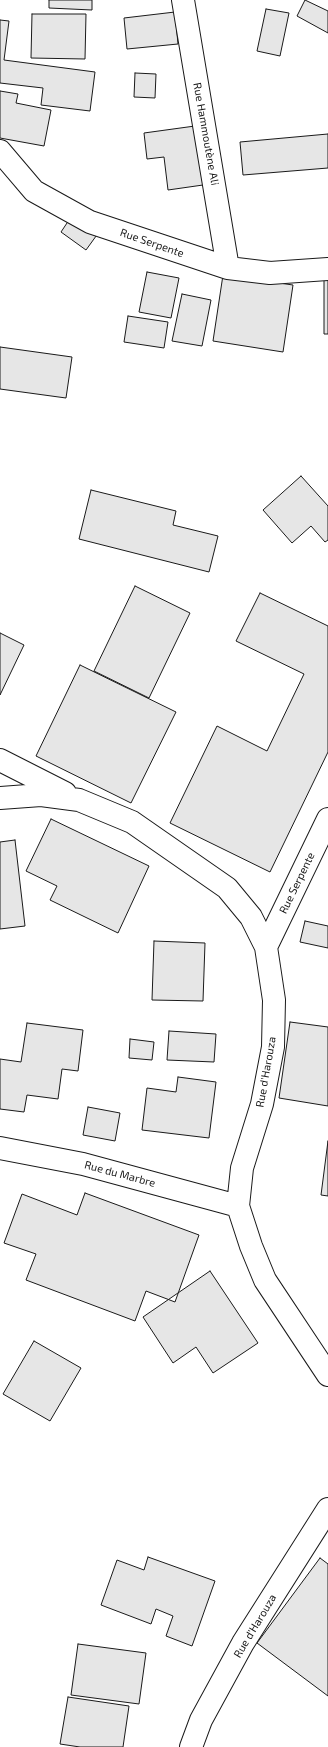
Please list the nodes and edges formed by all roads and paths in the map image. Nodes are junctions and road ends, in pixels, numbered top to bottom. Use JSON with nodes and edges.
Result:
{"nodes":[{"id":1,"x":183,"y":0,"type":"edge"},
{"id":2,"x":0,"y":151,"type":"edge"},
{"id":3,"x":228,"y":268,"type":"junction"},
{"id":4,"x":328,"y":269,"type":"edge"},
{"id":5,"x":0,"y":760,"type":"edge"},
{"id":6,"x":0,"y":798,"type":"edge"},
{"id":7,"x":79,"y":800,"type":"junction"},
{"id":8,"x":328,"y":819,"type":"edge"},
{"id":9,"x":266,"y":947,"type":"junction"},
{"id":10,"x":0,"y":1149,"type":"edge"},
{"id":11,"x":238,"y":1206,"type":"junction"},
{"id":12,"x":328,"y":1375,"type":"edge"},
{"id":13,"x":328,"y":1509,"type":"edge"},
{"id":14,"x":191,"y":1747,"type":"edge"}],
"edges":[{"from":1,"to":3,"type":"street","name":"Rue Hammoutène Ali"},
{"from":2,"to":3,"type":"street","name":"Rue Serpente"},
{"from":3,"to":4,"type":"street","name":"Rue Serpente"},
{"from":5,"to":7,"type":"street"},
{"from":6,"to":7,"type":"street","name":"Rue d'Harouza"},
{"from":7,"to":9,"type":"street","name":"Rue d'Harouza"},
{"from":8,"to":9,"type":"street","name":"Rue Serpente"},
{"from":9,"to":11,"type":"street","name":"Rue d'Harouza"},
{"from":10,"to":11,"type":"street","name":"Rue du Marbre"},
{"from":11,"to":12,"type":"street","name":"Rue d'Harouza"},
{"from":13,"to":14,"type":"street","name":"Rue d'Harouza"}]}
